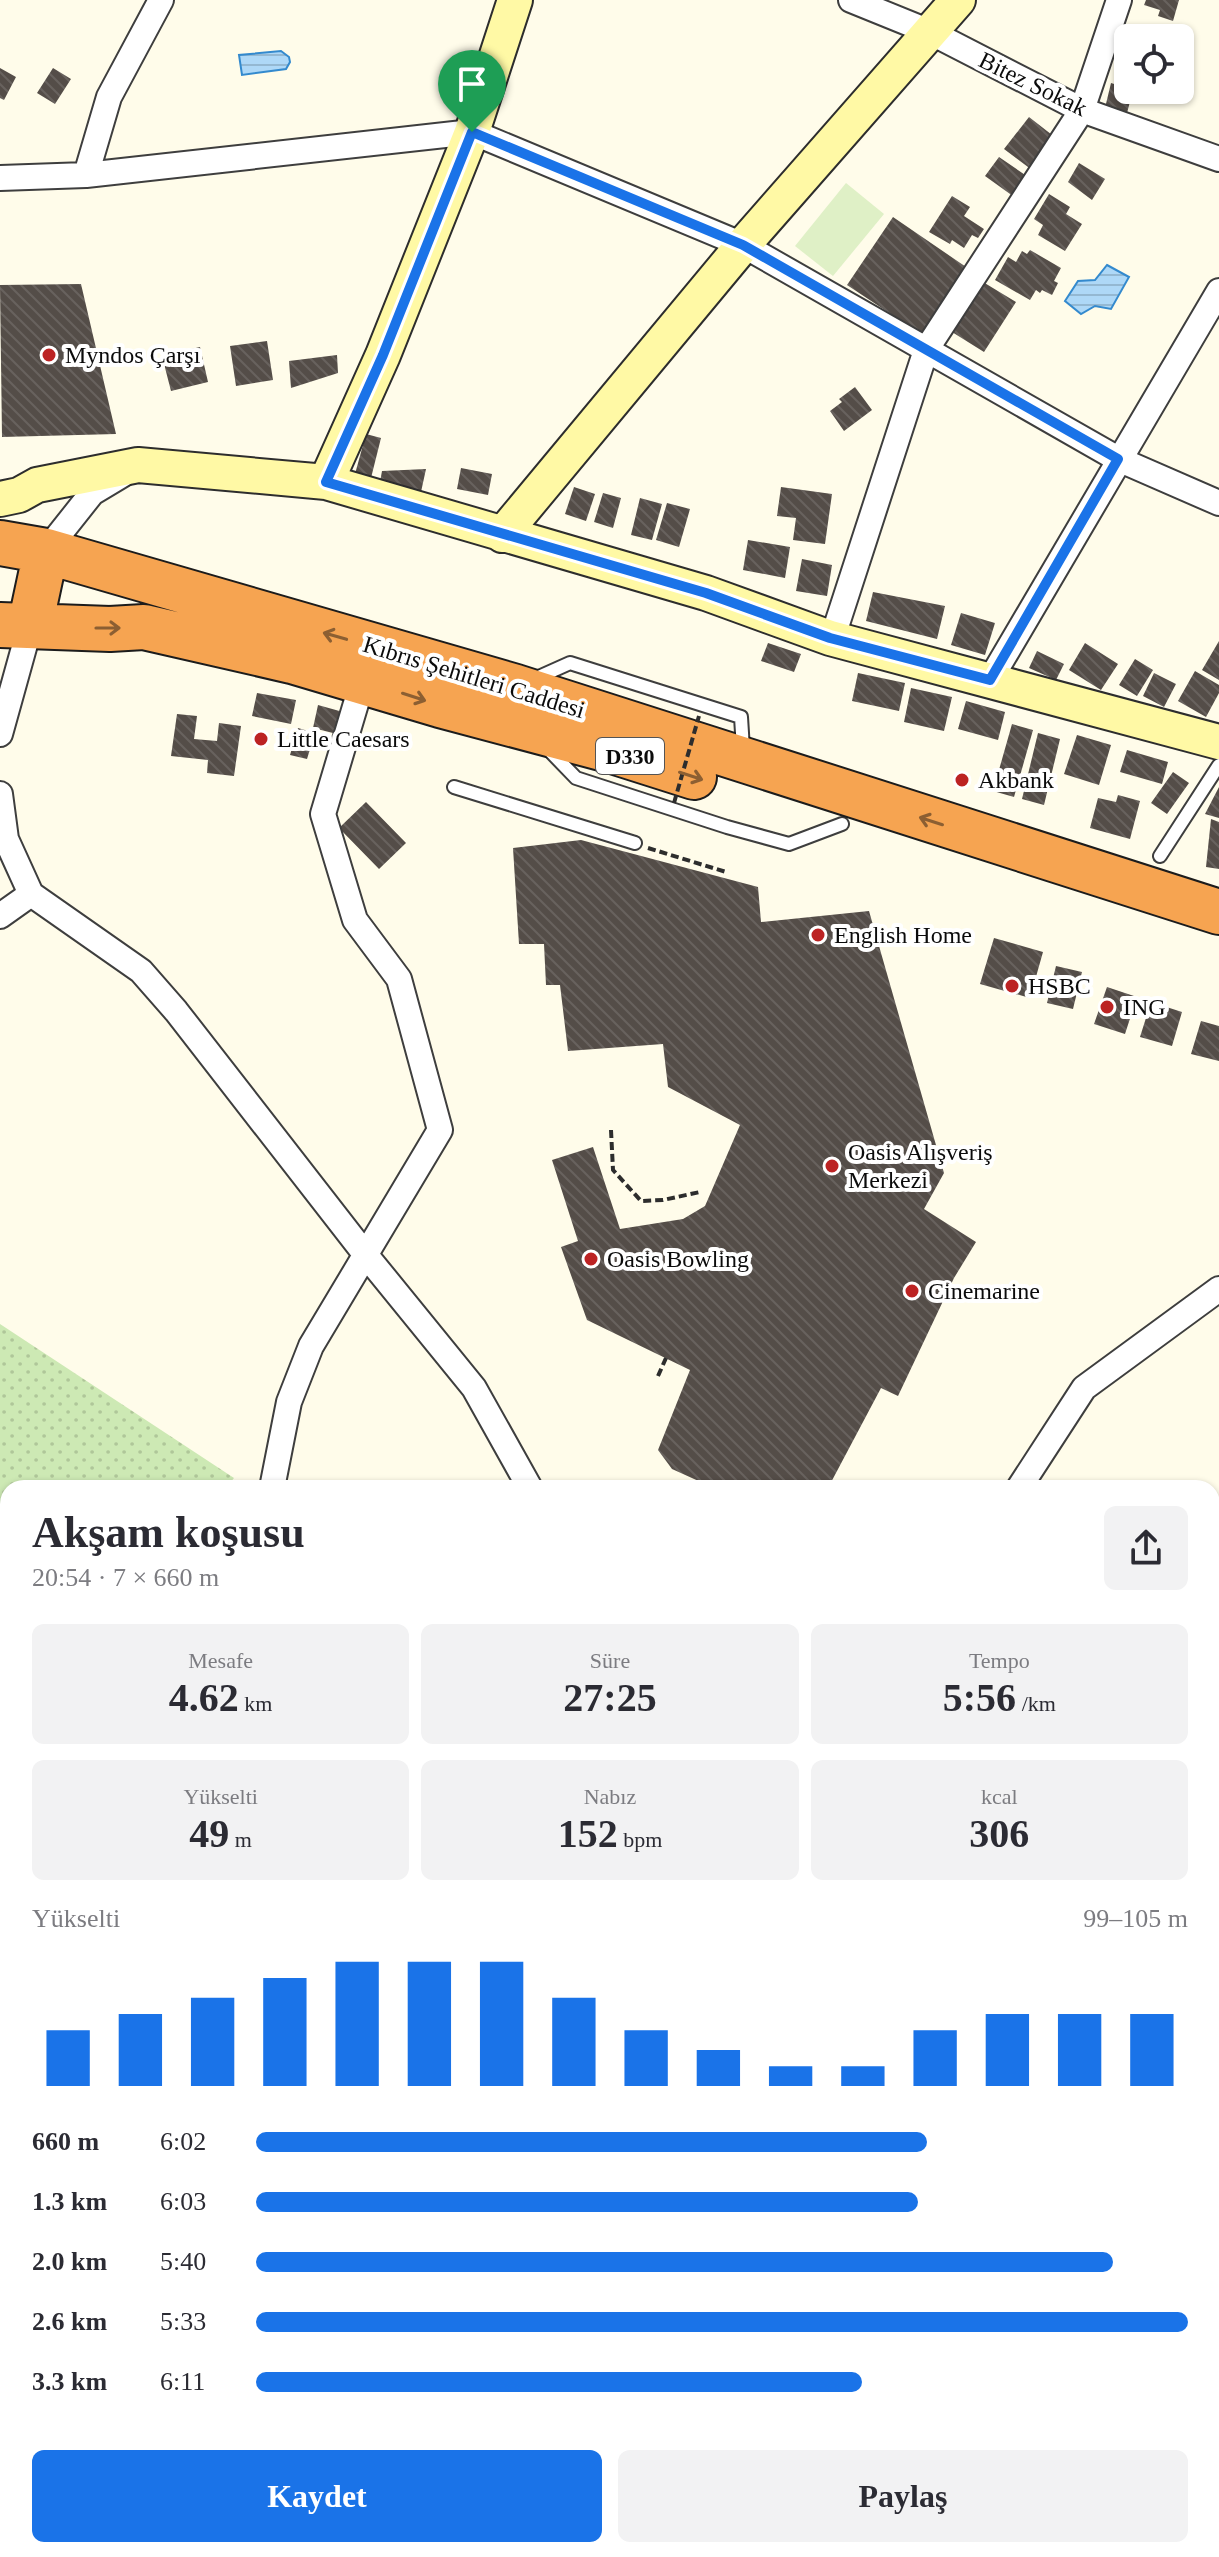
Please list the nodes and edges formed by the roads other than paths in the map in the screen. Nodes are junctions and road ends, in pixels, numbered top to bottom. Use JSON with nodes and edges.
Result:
{"nodes":[{"id":1,"x":161,"y":0,"type":"edge"},
{"id":2,"x":515,"y":0,"type":"edge"},
{"id":3,"x":851,"y":0,"type":"edge"},
{"id":4,"x":958,"y":0,"type":"edge"},
{"id":5,"x":1119,"y":0,"type":"edge"},
{"id":6,"x":930,"y":32,"type":"junction"},
{"id":7,"x":1082,"y":110,"type":"junction"},
{"id":8,"x":472,"y":132,"type":"junction"},
{"id":9,"x":1219,"y":159,"type":"edge"},
{"id":10,"x":86,"y":175,"type":"junction"},
{"id":11,"x":0,"y":178,"type":"edge"},
{"id":12,"x":743,"y":245,"type":"junction"},
{"id":13,"x":1219,"y":291,"type":"edge"},
{"id":14,"x":926,"y":350,"type":"junction"},
{"id":15,"x":1118,"y":459,"type":"junction"},
{"id":16,"x":138,"y":465,"type":"junction"},
{"id":17,"x":326,"y":482,"type":"junction"},
{"id":18,"x":0,"y":499,"type":"edge"},
{"id":19,"x":1219,"y":503,"type":"edge"},
{"id":20,"x":502,"y":535,"type":"junction"},
{"id":21,"x":0,"y":543,"type":"edge"},
{"id":22,"x":46,"y":551,"type":"junction"},
{"id":23,"x":15,"y":626,"type":"edge"},
{"id":24,"x":830,"y":638,"type":"junction"},
{"id":25,"x":363,"y":680,"type":"junction"},
{"id":26,"x":990,"y":680,"type":"junction"},
{"id":27,"x":0,"y":734,"type":"edge"},
{"id":28,"x":1215,"y":743,"type":"edge"},
{"id":29,"x":454,"y":787,"type":"dead end"},
{"id":30,"x":0,"y":794,"type":"edge"},
{"id":31,"x":639,"y":845,"type":"road end"},
{"id":32,"x":1160,"y":856,"type":"dead end"},
{"id":33,"x":31,"y":894,"type":"junction"},
{"id":34,"x":1219,"y":912,"type":"edge"},
{"id":35,"x":0,"y":916,"type":"edge"},
{"id":36,"x":1219,"y":942,"type":"edge"},
{"id":37,"x":365,"y":1254,"type":"junction"},
{"id":38,"x":1219,"y":1289,"type":"edge"},
{"id":39,"x":274,"y":1480,"type":"edge"},
{"id":40,"x":526,"y":1480,"type":"edge"},
{"id":41,"x":1024,"y":1480,"type":"edge"}],
"edges":[{"from":1,"to":10,"type":"street"},
{"from":2,"to":8,"type":"street"},
{"from":3,"to":6,"type":"street","name":"Bitez Sokak"},
{"from":4,"to":6,"type":"street"},
{"from":5,"to":7,"type":"street"},
{"from":6,"to":7,"type":"street","name":"Bitez Sokak"},
{"from":6,"to":12,"type":"street"},
{"from":7,"to":9,"type":"street","name":"Bitez Sokak"},
{"from":7,"to":14,"type":"street"},
{"from":8,"to":10,"type":"street"},
{"from":8,"to":12,"type":"street"},
{"from":8,"to":17,"type":"street"},
{"from":10,"to":11,"type":"street"},
{"from":12,"to":14,"type":"street"},
{"from":12,"to":20,"type":"street"},
{"from":13,"to":15,"type":"street"},
{"from":14,"to":15,"type":"street"},
{"from":14,"to":24,"type":"street"},
{"from":15,"to":19,"type":"street"},
{"from":15,"to":26,"type":"street"},
{"from":16,"to":17,"type":"street"},
{"from":16,"to":18,"type":"street"},
{"from":16,"to":22,"type":"street"},
{"from":17,"to":20,"type":"street"},
{"from":20,"to":24,"type":"street"},
{"from":21,"to":22,"type":"highway","name":"Kıbrıs Şehitleri Caddesi","number":"D330"},
{"from":22,"to":23,"type":"highway"},
{"from":34,"to":22,"type":"highway","name":"Kıbrıs Şehitleri Caddesi","number":"D330","one_way":true},
{"from":23,"to":25,"type":"highway","name":"Kıbrıs Şehitleri Caddesi","number":"D330","one_way":true},
{"from":23,"to":27,"type":"street"},
{"from":24,"to":26,"type":"street"},
{"from":25,"to":36,"type":"highway","name":"Kıbrıs Şehitleri Caddesi","number":"D330","one_way":true},
{"from":25,"to":37,"type":"street"},
{"from":26,"to":28,"type":"street"},
{"from":28,"to":32,"type":"lane"},
{"from":29,"to":31,"type":"lane"},
{"from":30,"to":33,"type":"street"},
{"from":33,"to":35,"type":"street"},
{"from":33,"to":37,"type":"street"},
{"from":37,"to":39,"type":"street"},
{"from":37,"to":40,"type":"street"},
{"from":38,"to":41,"type":"street"}]}
